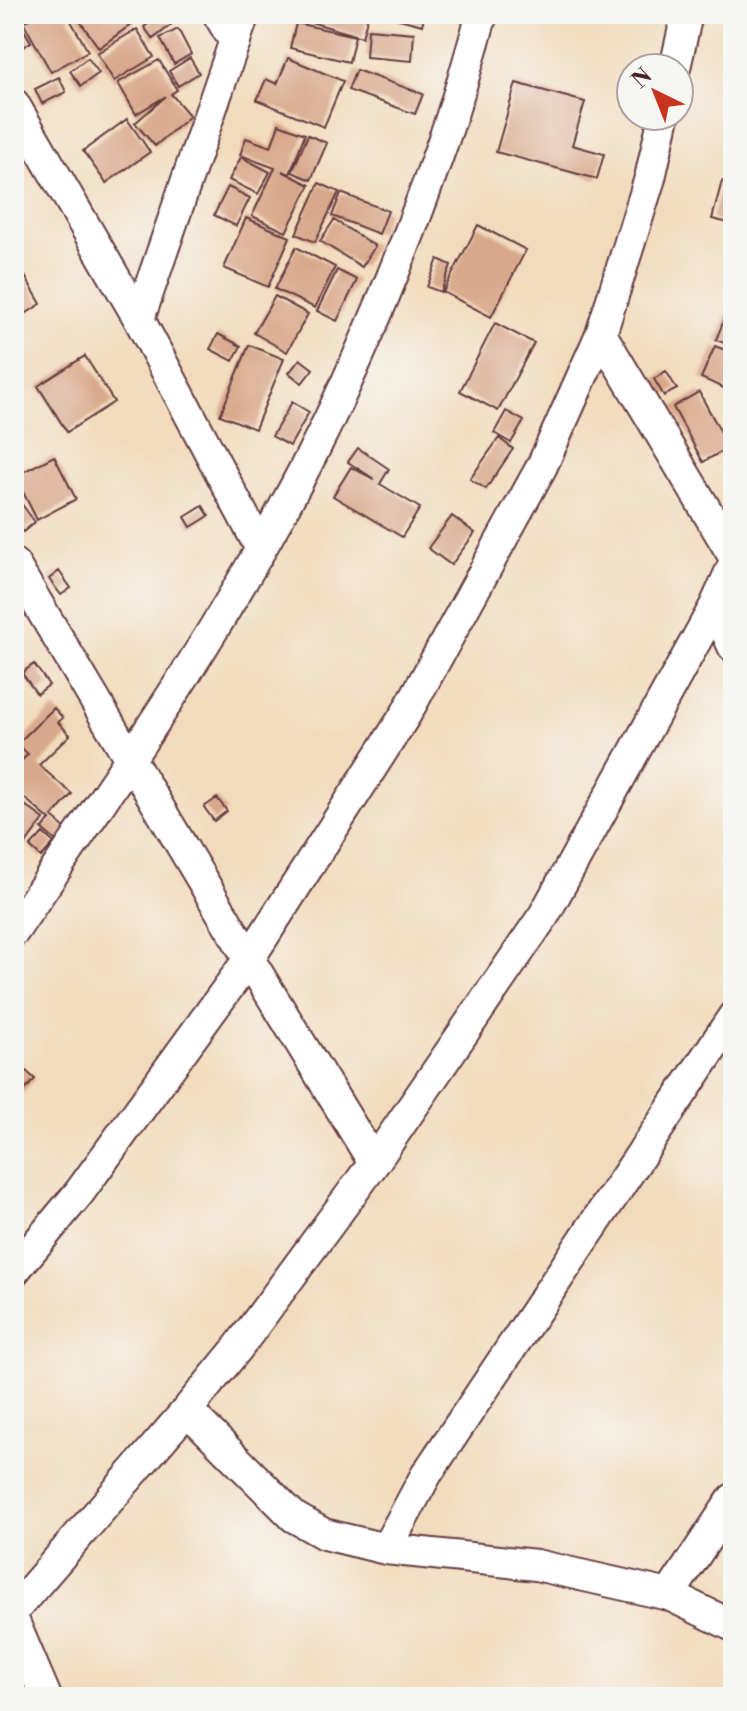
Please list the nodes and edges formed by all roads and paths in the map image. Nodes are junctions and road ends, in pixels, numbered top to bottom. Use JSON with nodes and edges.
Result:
{"nodes":[{"id":1,"x":218,"y":14,"type":"edge"},
{"id":2,"x":482,"y":14,"type":"edge"},
{"id":3,"x":687,"y":14,"type":"edge"},
{"id":4,"x":239,"y":28,"type":"edge"},
{"id":5,"x":679,"y":52,"type":"edge"},
{"id":6,"x":14,"y":104,"type":"edge"},
{"id":7,"x":660,"y":132,"type":"edge"},
{"id":8,"x":139,"y":319,"type":"junction"},
{"id":9,"x":601,"y":334,"type":"junction"},
{"id":10,"x":261,"y":549,"type":"junction"},
{"id":11,"x":733,"y":555,"type":"edge"},
{"id":12,"x":14,"y":564,"type":"edge"},
{"id":13,"x":733,"y":566,"type":"edge"},
{"id":14,"x":715,"y":606,"type":"junction"},
{"id":15,"x":733,"y":646,"type":"edge"},
{"id":16,"x":130,"y":759,"type":"junction"},
{"id":17,"x":14,"y":931,"type":"edge"},
{"id":18,"x":249,"y":959,"type":"junction"},
{"id":19,"x":733,"y":1017,"type":"edge"},
{"id":20,"x":374,"y":1163,"type":"junction"},
{"id":21,"x":14,"y":1271,"type":"edge"},
{"id":22,"x":187,"y":1410,"type":"junction"},
{"id":23,"x":733,"y":1499,"type":"edge"},
{"id":24,"x":386,"y":1549,"type":"junction"},
{"id":25,"x":669,"y":1595,"type":"junction"},
{"id":26,"x":14,"y":1610,"type":"edge"},
{"id":27,"x":14,"y":1622,"type":"edge"},
{"id":28,"x":733,"y":1626,"type":"edge"},
{"id":29,"x":46,"y":1697,"type":"edge"}],
"edges":[{"from":1,"to":4,"type":"street"},
{"from":2,"to":10,"type":"street"},
{"from":3,"to":5,"type":"street"},
{"from":4,"to":8,"type":"street"},
{"from":6,"to":8,"type":"street"},
{"from":7,"to":9,"type":"street"},
{"from":8,"to":10,"type":"street"},
{"from":9,"to":11,"type":"street"},
{"from":9,"to":18,"type":"street"},
{"from":10,"to":16,"type":"street"},
{"from":12,"to":16,"type":"street"},
{"from":13,"to":14,"type":"street"},
{"from":14,"to":15,"type":"street"},
{"from":14,"to":20,"type":"street"},
{"from":16,"to":17,"type":"street"},
{"from":16,"to":18,"type":"street"},
{"from":18,"to":20,"type":"street"},
{"from":18,"to":21,"type":"street"},
{"from":19,"to":24,"type":"street"},
{"from":20,"to":22,"type":"street"},
{"from":22,"to":24,"type":"street"},
{"from":22,"to":26,"type":"street"},
{"from":23,"to":25,"type":"street"},
{"from":24,"to":25,"type":"street"},
{"from":25,"to":28,"type":"street"},
{"from":27,"to":29,"type":"street"}]}
